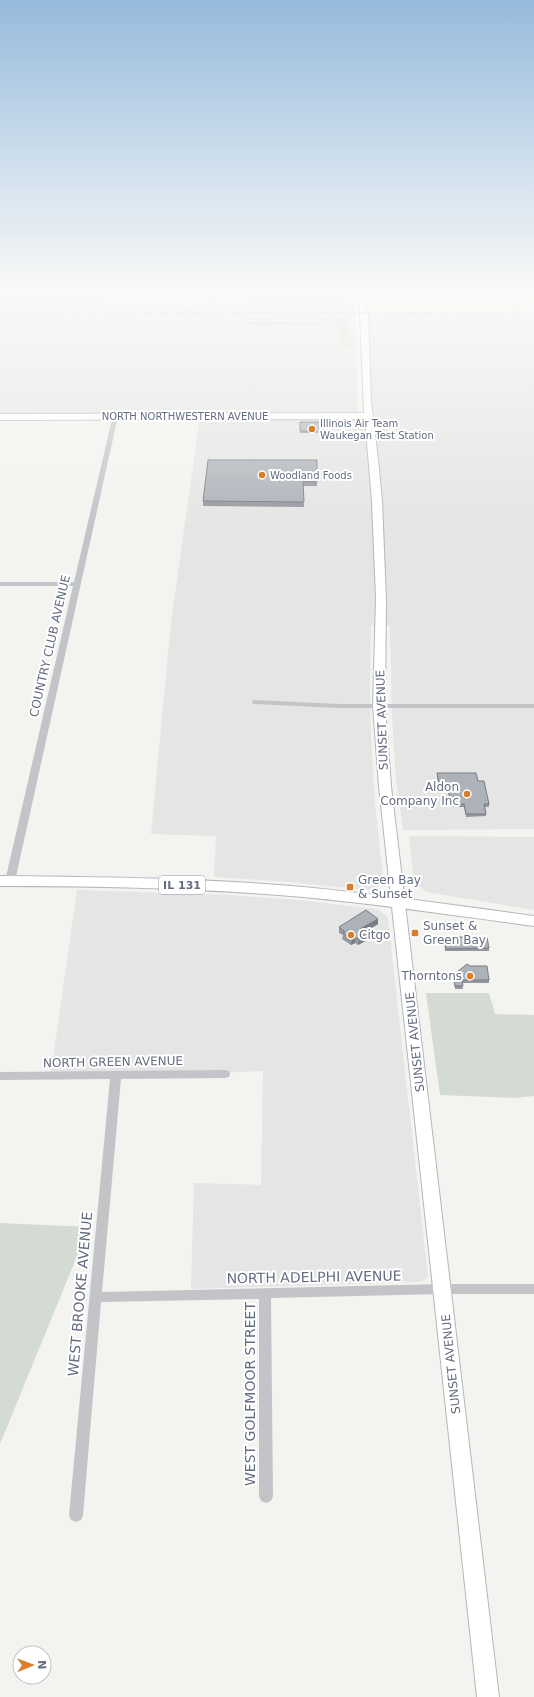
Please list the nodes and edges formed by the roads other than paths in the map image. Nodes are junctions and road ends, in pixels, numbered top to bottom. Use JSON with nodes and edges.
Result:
{"nodes":[{"id":1,"x":366,"y":369,"type":"edge"},
{"id":2,"x":115,"y":416,"type":"junction"},
{"id":3,"x":369,"y":416,"type":"junction"},
{"id":4,"x":0,"y":417,"type":"edge"},
{"id":5,"x":0,"y":584,"type":"edge"},
{"id":6,"x":77,"y":584,"type":"junction"},
{"id":7,"x":256,"y":702,"type":"dead end"},
{"id":8,"x":379,"y":706,"type":"junction"},
{"id":9,"x":534,"y":706,"type":"edge"},
{"id":10,"x":5,"y":881,"type":"edge"},
{"id":11,"x":398,"y":902,"type":"junction"},
{"id":12,"x":534,"y":921,"type":"edge"},
{"id":13,"x":225,"y":1074,"type":"dead end"},
{"id":14,"x":116,"y":1075,"type":"junction"},
{"id":15,"x":0,"y":1076,"type":"edge"},
{"id":16,"x":443,"y":1289,"type":"junction"},
{"id":17,"x":534,"y":1289,"type":"edge"},
{"id":18,"x":265,"y":1292,"type":"junction"},
{"id":19,"x":95,"y":1297,"type":"junction"},
{"id":20,"x":266,"y":1496,"type":"dead end"},
{"id":21,"x":76,"y":1515,"type":"dead end"},
{"id":22,"x":488,"y":1697,"type":"edge"}],
"edges":[{"from":1,"to":3,"type":"street","name":"SUNSET AVENUE"},
{"from":2,"to":3,"type":"street","name":"NORTH NORTHWESTERN AVENUE"},
{"from":2,"to":4,"type":"street","name":"NORTH NORTHWESTERN AVENUE"},
{"from":2,"to":6,"type":"street","name":"COUNTRY CLUB AVENUE"},
{"from":3,"to":8,"type":"street","name":"SUNSET AVENUE"},
{"from":5,"to":6,"type":"street"},
{"from":6,"to":10,"type":"street","name":"COUNTRY CLUB AVENUE"},
{"from":7,"to":8,"type":"street"},
{"from":8,"to":9,"type":"street"},
{"from":8,"to":11,"type":"street","name":"SUNSET AVENUE"},
{"from":10,"to":11,"type":"main road","number":"IL 131"},
{"from":11,"to":12,"type":"main road","number":"IL 131"},
{"from":11,"to":16,"type":"street","name":"SUNSET AVENUE"},
{"from":13,"to":14,"type":"street","name":"NORTH GREEN AVENUE"},
{"from":14,"to":15,"type":"street","name":"NORTH GREEN AVENUE"},
{"from":14,"to":19,"type":"street","name":"WEST BROOKE AVENUE"},
{"from":16,"to":17,"type":"street","name":"NORTH ADELPHI AVENUE"},
{"from":16,"to":18,"type":"street","name":"NORTH ADELPHI AVENUE"},
{"from":16,"to":22,"type":"street","name":"SUNSET AVENUE"},
{"from":18,"to":19,"type":"street","name":"NORTH ADELPHI AVENUE"},
{"from":18,"to":20,"type":"street","name":"WEST GOLFMOOR STREET"},
{"from":19,"to":21,"type":"street","name":"WEST BROOKE AVENUE"}]}
